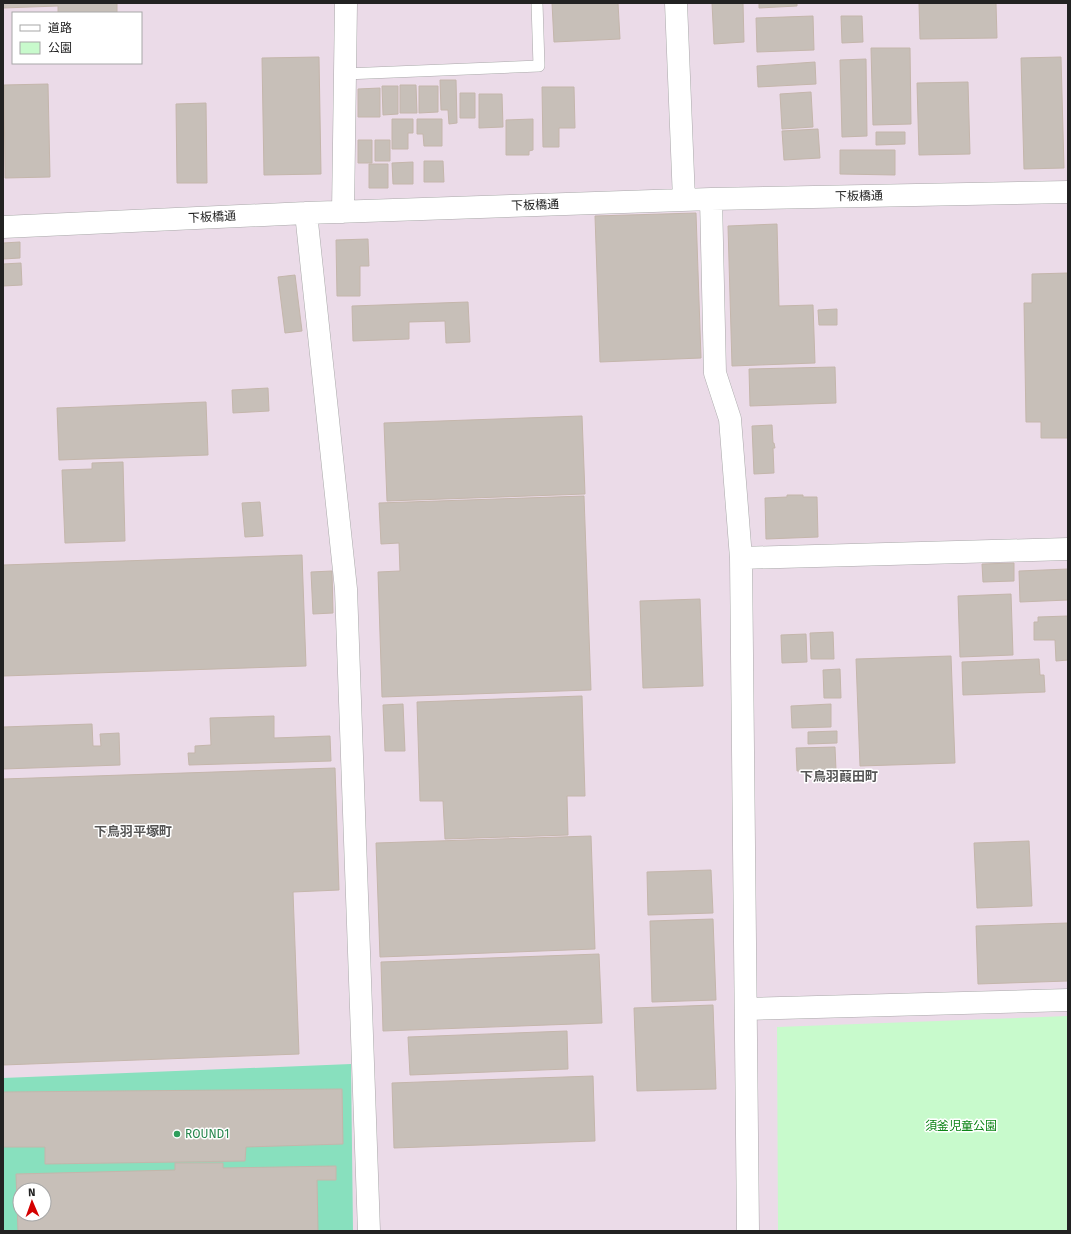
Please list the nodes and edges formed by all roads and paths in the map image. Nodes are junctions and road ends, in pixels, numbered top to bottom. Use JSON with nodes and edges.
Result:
{"nodes":[{"id":1,"x":346,"y":3,"type":"edge"},
{"id":2,"x":537,"y":3,"type":"edge"},
{"id":3,"x":676,"y":3,"type":"edge"},
{"id":4,"x":345,"y":74,"type":"junction"},
{"id":5,"x":1068,"y":192,"type":"edge"},
{"id":6,"x":711,"y":199,"type":"junction"},
{"id":7,"x":684,"y":200,"type":"junction"},
{"id":8,"x":343,"y":212,"type":"junction"},
{"id":9,"x":306,"y":213,"type":"junction"},
{"id":10,"x":3,"y":227,"type":"edge"},
{"id":11,"x":1068,"y":549,"type":"edge"},
{"id":12,"x":741,"y":558,"type":"junction"},
{"id":13,"x":1068,"y":1000,"type":"edge"},
{"id":14,"x":746,"y":1009,"type":"junction"},
{"id":15,"x":369,"y":1231,"type":"edge"},
{"id":16,"x":748,"y":1231,"type":"edge"}],
"edges":[{"from":1,"to":4,"type":"street"},
{"from":2,"to":4,"type":"lane"},
{"from":3,"to":7,"type":"street"},
{"from":4,"to":8,"type":"street"},
{"from":5,"to":6,"type":"street","name":"下板橋通"},
{"from":6,"to":7,"type":"street","name":"下板橋通"},
{"from":6,"to":12,"type":"street"},
{"from":7,"to":8,"type":"street","name":"下板橋通"},
{"from":8,"to":9,"type":"street","name":"下板橋通"},
{"from":9,"to":10,"type":"street","name":"下板橋通"},
{"from":9,"to":15,"type":"street"},
{"from":11,"to":12,"type":"street"},
{"from":12,"to":14,"type":"street"},
{"from":13,"to":14,"type":"street"},
{"from":14,"to":16,"type":"street"}]}
